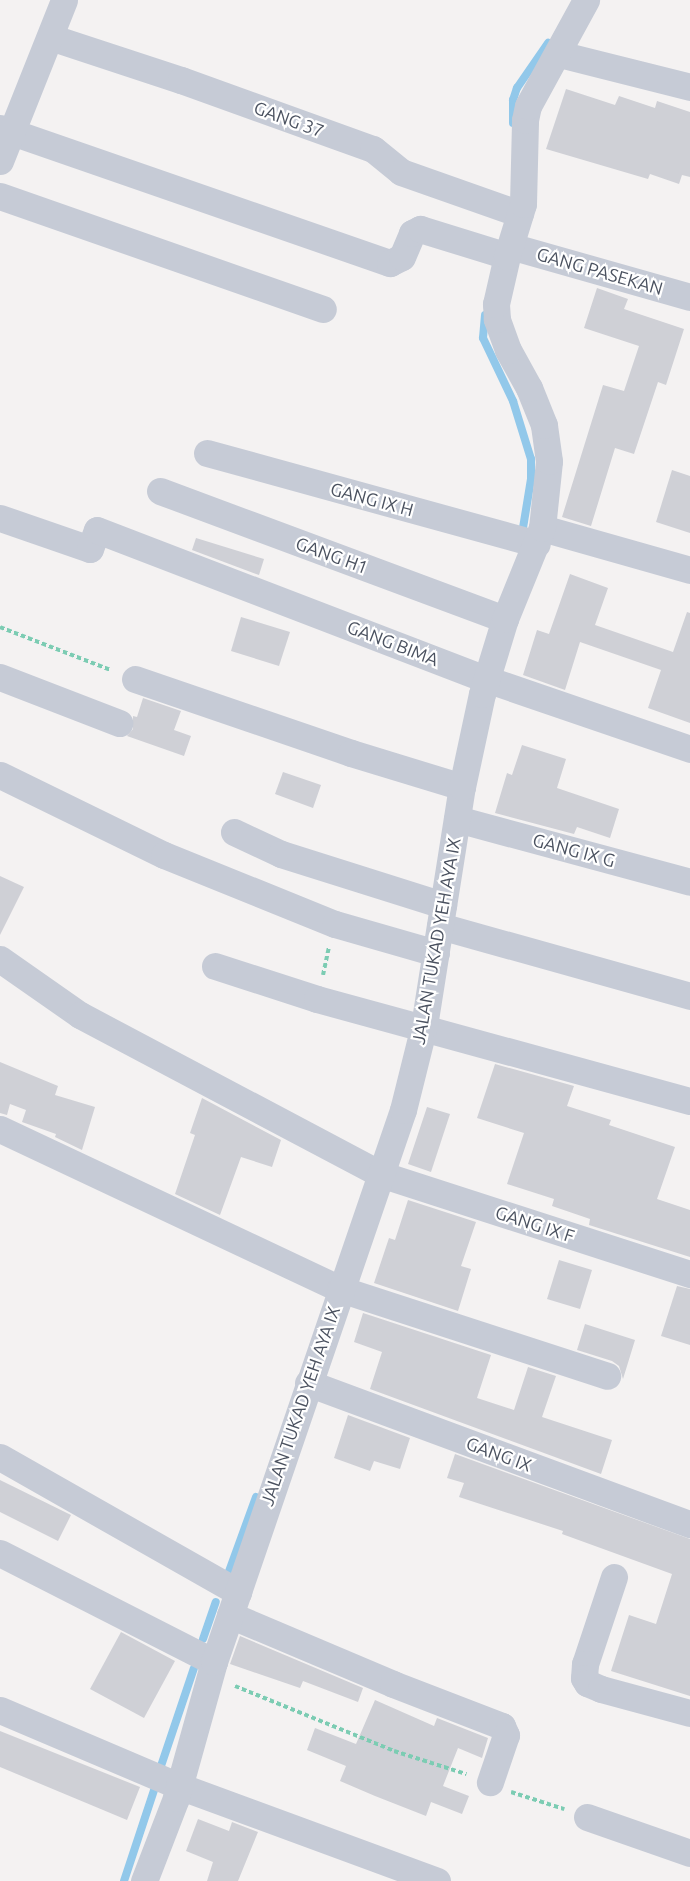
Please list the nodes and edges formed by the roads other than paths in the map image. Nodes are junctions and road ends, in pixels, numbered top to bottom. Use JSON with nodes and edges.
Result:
{"nodes":[{"id":1,"x":64,"y":0,"type":"edge"},
{"id":2,"x":586,"y":0,"type":"edge"},
{"id":3,"x":50,"y":37,"type":"junction"},
{"id":4,"x":559,"y":54,"type":"junction"},
{"id":5,"x":690,"y":87,"type":"edge"},
{"id":6,"x":6,"y":130,"type":"edge"},
{"id":7,"x":0,"y":161,"type":"edge"},
{"id":8,"x":0,"y":196,"type":"edge"},
{"id":9,"x":520,"y":214,"type":"junction"},
{"id":10,"x":508,"y":251,"type":"junction"},
{"id":11,"x":690,"y":297,"type":"edge"},
{"id":12,"x":323,"y":309,"type":"dead end"},
{"id":13,"x":207,"y":453,"type":"dead end"},
{"id":14,"x":160,"y":491,"type":"dead end"},
{"id":15,"x":0,"y":518,"type":"edge"},
{"id":16,"x":540,"y":536,"type":"junction"},
{"id":17,"x":690,"y":570,"type":"edge"},
{"id":18,"x":505,"y":619,"type":"junction"},
{"id":19,"x":0,"y":677,"type":"edge"},
{"id":20,"x":486,"y":678,"type":"junction"},
{"id":21,"x":135,"y":679,"type":"road end"},
{"id":22,"x":119,"y":723,"type":"dead end"},
{"id":23,"x":690,"y":749,"type":"edge"},
{"id":24,"x":0,"y":775,"type":"edge"},
{"id":25,"x":462,"y":788,"type":"junction"},
{"id":26,"x":457,"y":819,"type":"junction"},
{"id":27,"x":234,"y":832,"type":"dead end"},
{"id":28,"x":690,"y":882,"type":"edge"},
{"id":29,"x":442,"y":916,"type":"junction"},
{"id":30,"x":436,"y":953,"type":"junction"},
{"id":31,"x":0,"y":959,"type":"edge"},
{"id":32,"x":215,"y":966,"type":"dead end"},
{"id":33,"x":690,"y":996,"type":"edge"},
{"id":34,"x":424,"y":1026,"type":"junction"},
{"id":35,"x":690,"y":1101,"type":"edge"},
{"id":36,"x":0,"y":1129,"type":"edge"},
{"id":37,"x":380,"y":1174,"type":"junction"},
{"id":38,"x":690,"y":1274,"type":"edge"},
{"id":39,"x":340,"y":1289,"type":"junction"},
{"id":40,"x":608,"y":1376,"type":"dead end"},
{"id":41,"x":308,"y":1383,"type":"junction"},
{"id":42,"x":0,"y":1458,"type":"edge"},
{"id":43,"x":690,"y":1524,"type":"edge"},
{"id":44,"x":0,"y":1553,"type":"edge"},
{"id":45,"x":614,"y":1576,"type":"dead end"},
{"id":46,"x":234,"y":1603,"type":"junction"},
{"id":47,"x":212,"y":1669,"type":"junction"},
{"id":48,"x":0,"y":1710,"type":"edge"},
{"id":49,"x":690,"y":1713,"type":"edge"},
{"id":50,"x":490,"y":1782,"type":"road end"},
{"id":51,"x":179,"y":1786,"type":"junction"},
{"id":52,"x":587,"y":1817,"type":"road end"},
{"id":53,"x":690,"y":1853,"type":"edge"},
{"id":54,"x":144,"y":1881,"type":"edge"},
{"id":55,"x":437,"y":1881,"type":"edge"}],
"edges":[{"from":1,"to":3,"type":"street"},
{"from":2,"to":4,"type":"street","name":"JALAN TUKAD YEH AYA IX"},
{"from":3,"to":6,"type":"street"},
{"from":3,"to":9,"type":"street","name":"GANG 37"},
{"from":4,"to":5,"type":"street"},
{"from":4,"to":9,"type":"street","name":"JALAN TUKAD YEH AYA IX"},
{"from":6,"to":7,"type":"street"},
{"from":6,"to":10,"type":"street","name":"GANG PASEKAN"},
{"from":8,"to":12,"type":"street"},
{"from":9,"to":10,"type":"street","name":"JALAN TUKAD YEH AYA IX"},
{"from":10,"to":11,"type":"street","name":"GANG PASEKAN"},
{"from":10,"to":16,"type":"street","name":"JALAN TUKAD YEH AYA IX"},
{"from":13,"to":16,"type":"street","name":"GANG IX H"},
{"from":14,"to":18,"type":"street","name":"GANG H1"},
{"from":15,"to":20,"type":"street","name":"GANG BIMA"},
{"from":16,"to":17,"type":"street","name":"GANG IX H"},
{"from":16,"to":18,"type":"street","name":"JALAN TUKAD YEH AYA IX"},
{"from":18,"to":20,"type":"street","name":"JALAN TUKAD YEH AYA IX"},
{"from":19,"to":22,"type":"street"},
{"from":20,"to":23,"type":"street","name":"GANG BIMA"},
{"from":20,"to":25,"type":"street","name":"JALAN TUKAD YEH AYA IX"},
{"from":21,"to":25,"type":"street"},
{"from":24,"to":30,"type":"street"},
{"from":25,"to":26,"type":"street","name":"JALAN TUKAD YEH AYA IX"},
{"from":26,"to":28,"type":"street","name":"GANG IX G"},
{"from":26,"to":29,"type":"street","name":"JALAN TUKAD YEH AYA IX"},
{"from":27,"to":29,"type":"street"},
{"from":29,"to":30,"type":"street","name":"JALAN TUKAD YEH AYA IX"},
{"from":29,"to":33,"type":"street"},
{"from":30,"to":34,"type":"street","name":"JALAN TUKAD YEH AYA IX"},
{"from":31,"to":37,"type":"street","name":"GANG IX F"},
{"from":32,"to":34,"type":"street"},
{"from":34,"to":35,"type":"street"},
{"from":34,"to":37,"type":"street","name":"JALAN TUKAD YEH AYA IX"},
{"from":36,"to":39,"type":"street"},
{"from":37,"to":38,"type":"street","name":"GANG IX F"},
{"from":37,"to":39,"type":"street","name":"JALAN TUKAD YEH AYA IX"},
{"from":39,"to":40,"type":"street"},
{"from":39,"to":41,"type":"street","name":"JALAN TUKAD YEH AYA IX"},
{"from":41,"to":43,"type":"street","name":"GANG IX"},
{"from":41,"to":46,"type":"street","name":"JALAN TUKAD YEH AYA IX"},
{"from":42,"to":46,"type":"street"},
{"from":44,"to":47,"type":"street"},
{"from":45,"to":49,"type":"street"},
{"from":46,"to":47,"type":"street","name":"JALAN TUKAD YEH AYA IX"},
{"from":46,"to":50,"type":"street"},
{"from":47,"to":51,"type":"street","name":"JALAN TUKAD YEH AYA IX"},
{"from":48,"to":51,"type":"street"},
{"from":51,"to":54,"type":"street","name":"JALAN TUKAD YEH AYA IX"},
{"from":51,"to":55,"type":"street"},
{"from":52,"to":53,"type":"street"}]}
